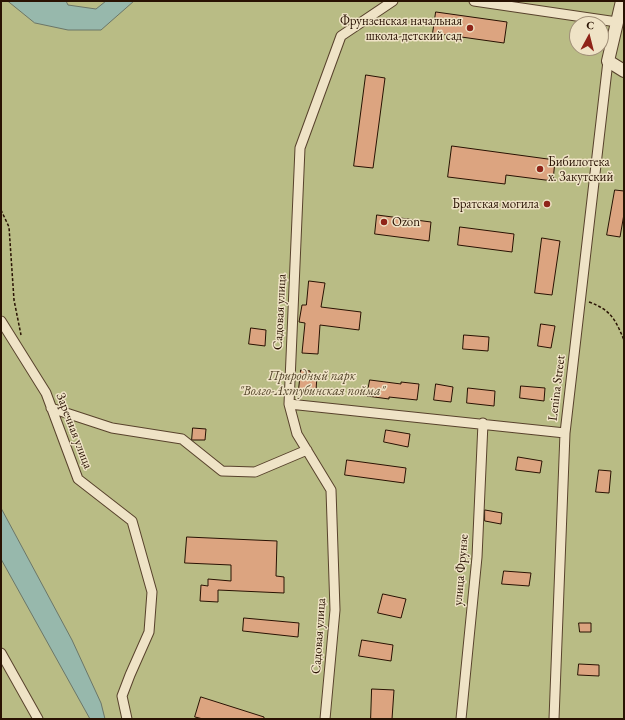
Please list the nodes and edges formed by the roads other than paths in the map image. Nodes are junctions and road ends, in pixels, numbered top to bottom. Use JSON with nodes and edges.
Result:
{"nodes":[{"id":1,"x":393,"y":1,"type":"edge"},
{"id":2,"x":474,"y":1,"type":"edge"},
{"id":3,"x":622,"y":1,"type":"edge"},
{"id":4,"x":617,"y":22,"type":"junction"},
{"id":5,"x":608,"y":61,"type":"junction"},
{"id":6,"x":624,"y":71,"type":"edge"},
{"id":7,"x":1,"y":321,"type":"edge"},
{"id":8,"x":289,"y":404,"type":"junction"},
{"id":9,"x":51,"y":408,"type":"junction"},
{"id":10,"x":483,"y":424,"type":"junction"},
{"id":11,"x":565,"y":433,"type":"junction"},
{"id":12,"x":307,"y":450,"type":"junction"},
{"id":13,"x":1,"y":653,"type":"edge"},
{"id":14,"x":38,"y":719,"type":"edge"},
{"id":15,"x":127,"y":719,"type":"edge"},
{"id":16,"x":325,"y":719,"type":"edge"},
{"id":17,"x":461,"y":719,"type":"edge"},
{"id":18,"x":554,"y":719,"type":"edge"}],
"edges":[{"from":1,"to":8,"type":"street","name":"Садовая улица"},
{"from":2,"to":4,"type":"street"},
{"from":3,"to":4,"type":"street"},
{"from":4,"to":5,"type":"street"},
{"from":5,"to":6,"type":"street"},
{"from":5,"to":11,"type":"street","name":"Lenina Street"},
{"from":7,"to":9,"type":"street","name":"Заречная улица"},
{"from":8,"to":10,"type":"street"},
{"from":8,"to":12,"type":"street","name":"Садовая улица"},
{"from":9,"to":12,"type":"street"},
{"from":9,"to":15,"type":"street","name":"Заречная улица"},
{"from":10,"to":11,"type":"street"},
{"from":10,"to":17,"type":"street","name":"улица Фрунзе"},
{"from":11,"to":18,"type":"street","name":"Lenina Street"},
{"from":12,"to":16,"type":"street","name":"Садовая улица"},
{"from":13,"to":14,"type":"street"}]}
